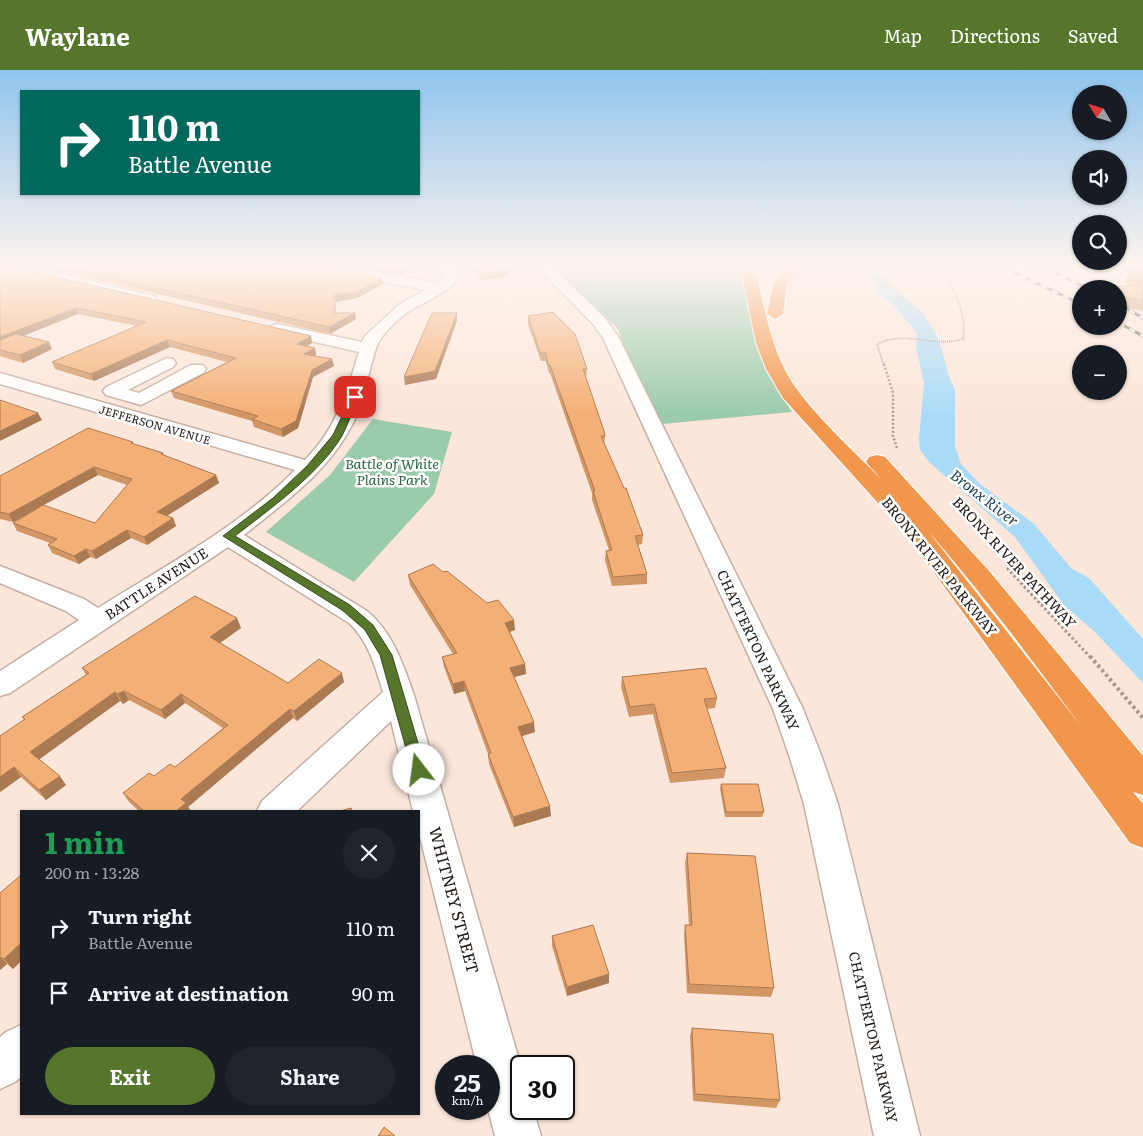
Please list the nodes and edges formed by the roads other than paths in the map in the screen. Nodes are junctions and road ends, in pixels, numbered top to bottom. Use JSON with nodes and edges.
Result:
{"nodes":[{"id":1,"x":775,"y":314,"type":"edge"},
{"id":2,"x":395,"y":315,"type":"edge"},
{"id":3,"x":592,"y":315,"type":"edge"},
{"id":4,"x":757,"y":315,"type":"edge"},
{"id":5,"x":263,"y":326,"type":"edge"},
{"id":6,"x":366,"y":348,"type":"junction"},
{"id":7,"x":168,"y":363,"type":"dead end"},
{"id":8,"x":197,"y":369,"type":"dead end"},
{"id":9,"x":0,"y":378,"type":"edge"},
{"id":10,"x":126,"y":394,"type":"junction"},
{"id":11,"x":98,"y":408,"type":"junction"},
{"id":12,"x":310,"y":468,"type":"junction"},
{"id":13,"x":228,"y":536,"type":"junction"},
{"id":14,"x":0,"y":574,"type":"edge"},
{"id":15,"x":99,"y":620,"type":"junction"},
{"id":16,"x":0,"y":685,"type":"edge"},
{"id":17,"x":399,"y":695,"type":"junction"},
{"id":18,"x":1143,"y":781,"type":"edge"},
{"id":19,"x":275,"y":810,"type":"edge"},
{"id":20,"x":1143,"y":832,"type":"edge"},
{"id":21,"x":20,"y":1048,"type":"edge"},
{"id":22,"x":0,"y":1067,"type":"edge"},
{"id":23,"x":518,"y":1136,"type":"edge"},
{"id":24,"x":897,"y":1136,"type":"edge"}],
"edges":[{"from":1,"to":18,"type":"highway","name":"BRONX RIVER PARKWAY"},
{"from":2,"to":6,"type":"street","name":"BATTLE AVENUE"},
{"from":3,"to":24,"type":"street","name":"CHATTERTON PARKWAY"},
{"from":4,"to":20,"type":"highway","name":"BRONX RIVER PARKWAY"},
{"from":5,"to":6,"type":"street"},
{"from":6,"to":12,"type":"street","name":"BATTLE AVENUE"},
{"from":7,"to":10,"type":"street"},
{"from":8,"to":10,"type":"street"},
{"from":9,"to":11,"type":"street","name":"JEFFERSON AVENUE"},
{"from":10,"to":11,"type":"street"},
{"from":11,"to":12,"type":"street","name":"JEFFERSON AVENUE"},
{"from":12,"to":13,"type":"street","name":"BATTLE AVENUE"},
{"from":13,"to":15,"type":"street","name":"BATTLE AVENUE"},
{"from":13,"to":17,"type":"street","name":"WHITNEY STREET"},
{"from":14,"to":15,"type":"street"},
{"from":15,"to":16,"type":"street","name":"BATTLE AVENUE"},
{"from":17,"to":19,"type":"street"},
{"from":17,"to":23,"type":"street","name":"WHITNEY STREET"},
{"from":21,"to":22,"type":"street"}]}
